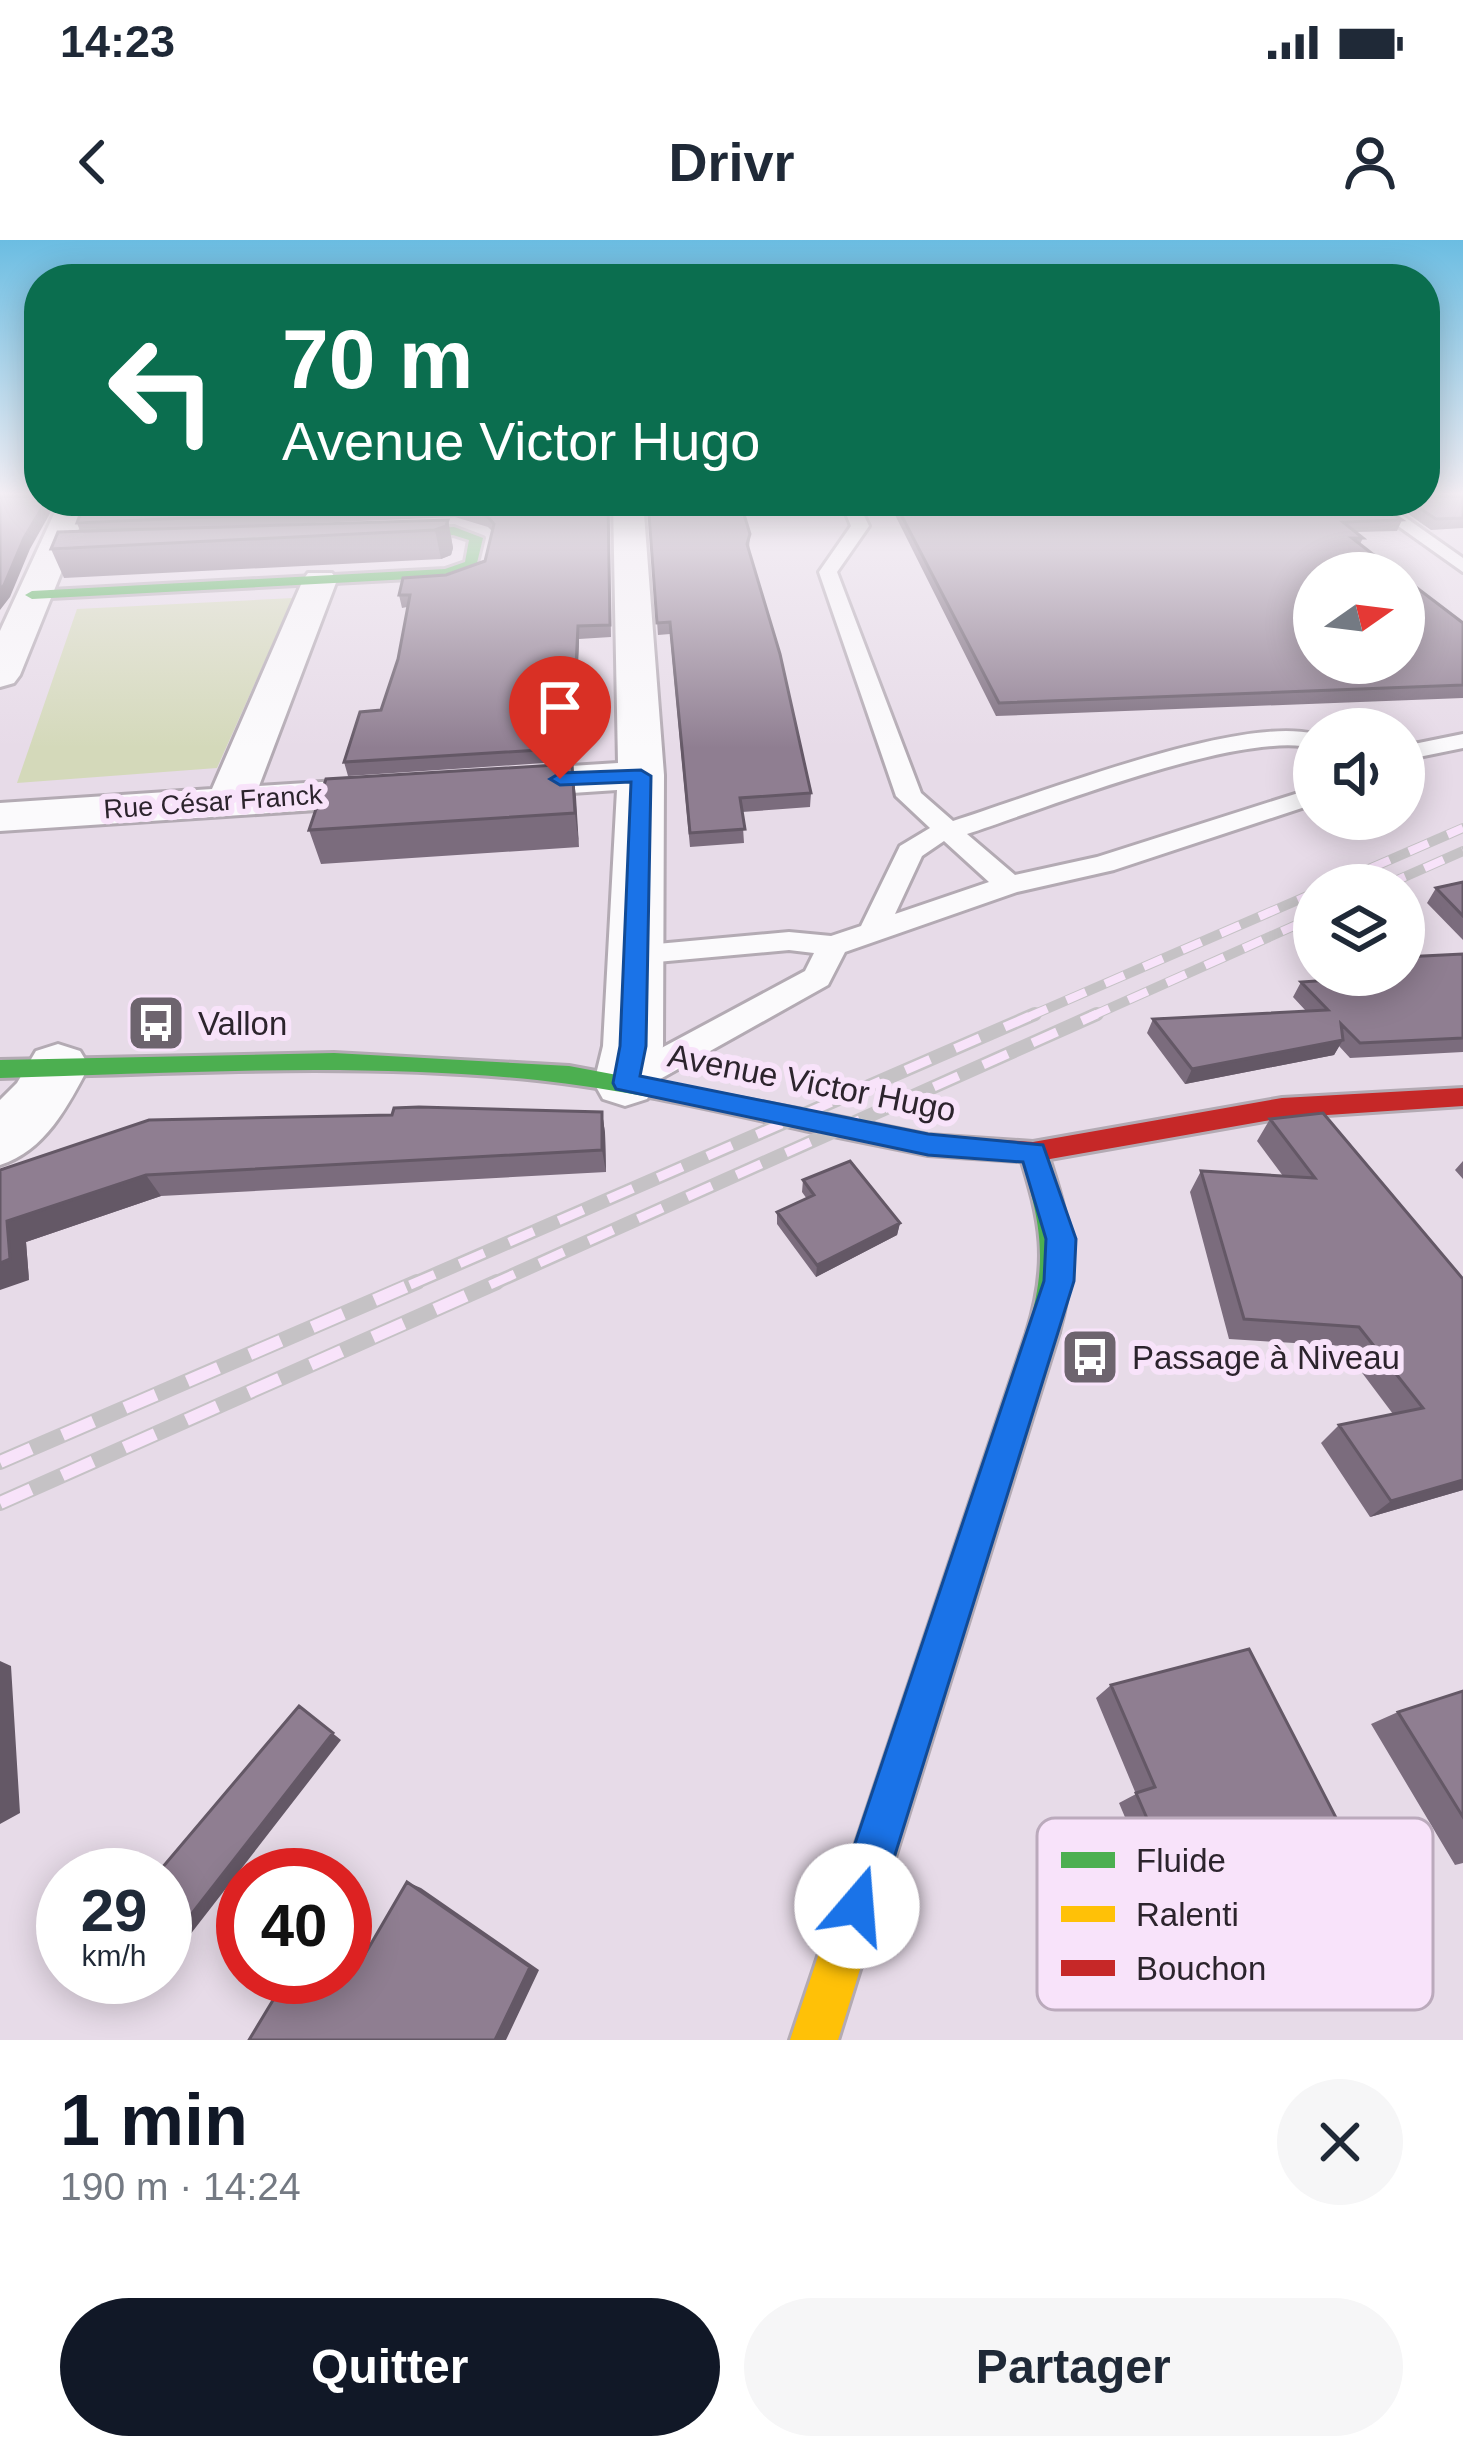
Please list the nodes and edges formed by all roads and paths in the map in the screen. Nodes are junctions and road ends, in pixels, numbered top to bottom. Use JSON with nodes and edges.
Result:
{"nodes":[{"id":1,"x":42,"y":580,"type":"edge"},
{"id":2,"x":320,"y":580,"type":"joint"},
{"id":3,"x":632,"y":580,"type":"edge"},
{"id":4,"x":831,"y":580,"type":"edge"},
{"id":5,"x":32,"y":595,"type":"junction"},
{"id":6,"x":0,"y":674,"type":"edge"},
{"id":7,"x":1293,"y":737,"type":"edge"},
{"id":8,"x":1463,"y":741,"type":"edge"},
{"id":9,"x":1425,"y":749,"type":"edge"},
{"id":10,"x":641,"y":776,"type":"junction"},
{"id":11,"x":230,"y":801,"type":"junction"},
{"id":12,"x":1293,"y":803,"type":"edge"},
{"id":13,"x":0,"y":817,"type":"edge"},
{"id":14,"x":948,"y":831,"type":"junction"},
{"id":15,"x":1009,"y":885,"type":"junction"},
{"id":16,"x":874,"y":929,"type":"junction"},
{"id":17,"x":832,"y":946,"type":"junction"},
{"id":18,"x":635,"y":954,"type":"junction"},
{"id":19,"x":29,"y":1068,"type":"edge"},
{"id":20,"x":626,"y":1083,"type":"junction"},
{"id":21,"x":1463,"y":1097,"type":"edge"},
{"id":22,"x":0,"y":1140,"type":"edge"},
{"id":23,"x":1033,"y":1152,"type":"junction"},
{"id":24,"x":814,"y":2040,"type":"edge"}],
"edges":[{"from":1,"to":5,"type":"street"},
{"from":2,"to":5,"type":"street"},
{"from":2,"to":11,"type":"street"},
{"from":3,"to":10,"type":"street"},
{"from":4,"to":14,"type":"lane"},
{"from":5,"to":6,"type":"street"},
{"from":7,"to":14,"type":"lane"},
{"from":8,"to":9,"type":"lane"},
{"from":10,"to":11,"type":"street","name":"Rue César Franck"},
{"from":10,"to":18,"type":"street"},
{"from":11,"to":13,"type":"street","name":"Rue César Franck"},
{"from":12,"to":15,"type":"lane"},
{"from":14,"to":15,"type":"lane"},
{"from":14,"to":16,"type":"lane"},
{"from":15,"to":16,"type":"lane"},
{"from":16,"to":17,"type":"lane"},
{"from":17,"to":18,"type":"lane"},
{"from":17,"to":20,"type":"lane"},
{"from":18,"to":20,"type":"street"},
{"from":19,"to":20,"type":"street","name":"Avenue Victor Hugo"},
{"from":19,"to":22,"type":"street"},
{"from":20,"to":23,"type":"street","name":"Avenue Victor Hugo"},
{"from":21,"to":23,"type":"street","name":"Avenue Victor Hugo"},
{"from":23,"to":24,"type":"street"}]}
